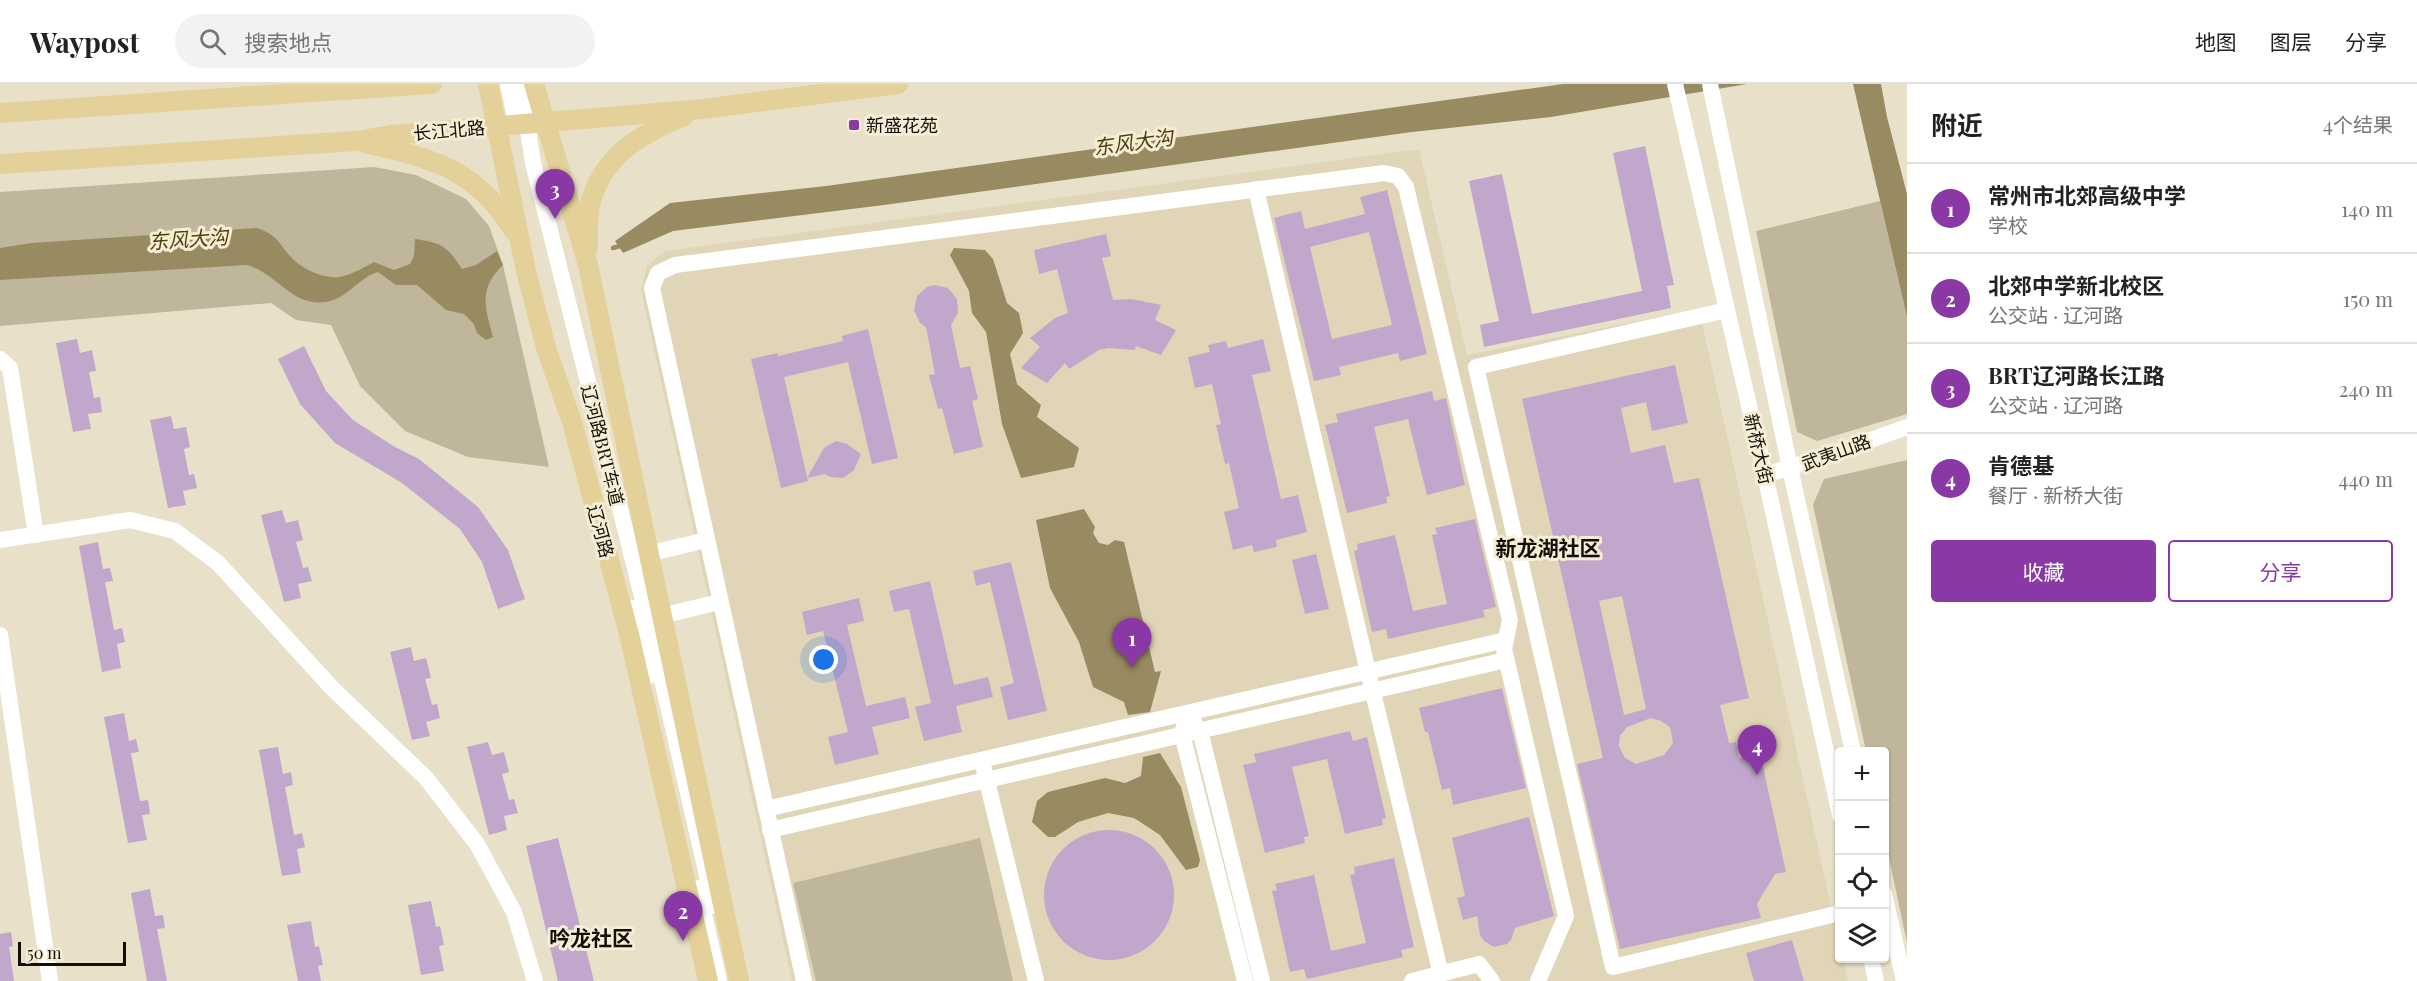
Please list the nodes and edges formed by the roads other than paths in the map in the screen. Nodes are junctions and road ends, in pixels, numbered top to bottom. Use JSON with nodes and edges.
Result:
{"nodes":[{"id":1,"x":432,"y":84,"type":"edge"},
{"id":2,"x":488,"y":84,"type":"edge"},
{"id":3,"x":508,"y":84,"type":"edge"},
{"id":4,"x":521,"y":84,"type":"edge"},
{"id":5,"x":534,"y":84,"type":"edge"},
{"id":6,"x":898,"y":84,"type":"edge"},
{"id":7,"x":1675,"y":84,"type":"edge"},
{"id":8,"x":1710,"y":84,"type":"edge"},
{"id":9,"x":353,"y":87,"type":"edge"},
{"id":10,"x":703,"y":109,"type":"junction"},
{"id":11,"x":0,"y":113,"type":"edge"},
{"id":12,"x":529,"y":123,"type":"junction"},
{"id":13,"x":497,"y":125,"type":"junction"},
{"id":14,"x":356,"y":141,"type":"junction"},
{"id":15,"x":0,"y":164,"type":"edge"},
{"id":16,"x":1256,"y":189,"type":"junction"},
{"id":17,"x":583,"y":234,"type":"junction"},
{"id":18,"x":520,"y":242,"type":"junction"},
{"id":19,"x":555,"y":270,"type":"junction"},
{"id":20,"x":1727,"y":310,"type":"junction"},
{"id":21,"x":0,"y":359,"type":"edge"},
{"id":22,"x":1906,"y":427,"type":"edge"},
{"id":23,"x":1790,"y":468,"type":"junction"},
{"id":24,"x":1765,"y":475,"type":"junction"},
{"id":25,"x":36,"y":534,"type":"junction"},
{"id":26,"x":0,"y":540,"type":"edge"},
{"id":27,"x":705,"y":540,"type":"junction"},
{"id":28,"x":648,"y":554,"type":"junction"},
{"id":29,"x":719,"y":602,"type":"junction"},
{"id":30,"x":661,"y":616,"type":"junction"},
{"id":31,"x":0,"y":635,"type":"edge"},
{"id":32,"x":1506,"y":640,"type":"junction"},
{"id":33,"x":1506,"y":660,"type":"junction"},
{"id":34,"x":1368,"y":672,"type":"junction"},
{"id":35,"x":1373,"y":690,"type":"junction"},
{"id":36,"x":1187,"y":713,"type":"junction"},
{"id":37,"x":1200,"y":730,"type":"junction"},
{"id":38,"x":1182,"y":735,"type":"junction"},
{"id":39,"x":1852,"y":747,"type":"edge"},
{"id":40,"x":982,"y":760,"type":"junction"},
{"id":41,"x":986,"y":780,"type":"junction"},
{"id":42,"x":1836,"y":801,"type":"edge"},
{"id":43,"x":766,"y":810,"type":"junction"},
{"id":44,"x":770,"y":830,"type":"junction"},
{"id":45,"x":1887,"y":909,"type":"edge"},
{"id":46,"x":1835,"y":915,"type":"edge"},
{"id":47,"x":1872,"y":963,"type":"edge"},
{"id":48,"x":1441,"y":974,"type":"junction"},
{"id":49,"x":50,"y":981,"type":"edge"},
{"id":50,"x":535,"y":981,"type":"edge"},
{"id":51,"x":708,"y":981,"type":"edge"},
{"id":52,"x":719,"y":981,"type":"edge"},
{"id":53,"x":732,"y":981,"type":"edge"},
{"id":54,"x":739,"y":981,"type":"edge"},
{"id":55,"x":804,"y":981,"type":"edge"},
{"id":56,"x":1036,"y":981,"type":"edge"},
{"id":57,"x":1245,"y":981,"type":"edge"},
{"id":58,"x":1262,"y":981,"type":"edge"},
{"id":59,"x":1412,"y":981,"type":"edge"},
{"id":60,"x":1492,"y":981,"type":"edge"},
{"id":61,"x":1538,"y":981,"type":"edge"},
{"id":62,"x":1876,"y":981,"type":"edge"},
{"id":63,"x":1904,"y":981,"type":"edge"}],
"edges":[{"from":1,"to":9,"type":"main road"},
{"from":2,"to":13,"type":"main road","name":"辽河路"},
{"from":3,"to":12,"type":"street","name":"辽河路BRT车道"},
{"from":4,"to":12,"type":"street","name":"辽河路BRT车道"},
{"from":5,"to":12,"type":"main road"},
{"from":6,"to":10,"type":"main road","name":"长江北路"},
{"from":7,"to":20,"type":"street","name":"新桥大街"},
{"from":8,"to":23,"type":"street","name":"新桥大街"},
{"from":9,"to":11,"type":"main road"},
{"from":10,"to":12,"type":"main road","name":"长江北路"},
{"from":10,"to":17,"type":"main road"},
{"from":12,"to":13,"type":"main road","name":"长江北路"},
{"from":12,"to":17,"type":"main road"},
{"from":12,"to":19,"type":"street","name":"辽河路BRT车道"},
{"from":13,"to":14,"type":"main road","name":"长江北路"},
{"from":13,"to":18,"type":"main road","name":"辽河路"},
{"from":14,"to":15,"type":"main road","name":"长江北路"},
{"from":14,"to":18,"type":"main road"},
{"from":16,"to":27,"type":"street"},
{"from":16,"to":32,"type":"street"},
{"from":16,"to":34,"type":"street"},
{"from":17,"to":28,"type":"main road"},
{"from":18,"to":51,"type":"main road","name":"辽河路"},
{"from":19,"to":52,"type":"street","name":"辽河路BRT车道"},
{"from":19,"to":53,"type":"street","name":"辽河路BRT车道"},
{"from":20,"to":24,"type":"street","name":"新桥大街"},
{"from":20,"to":46,"type":"street"},
{"from":21,"to":25,"type":"street"},
{"from":22,"to":23,"type":"street","name":"武夷山路"},
{"from":23,"to":24,"type":"street","name":"武夷山路"},
{"from":23,"to":39,"type":"street","name":"新桥大街"},
{"from":24,"to":42,"type":"street","name":"新桥大街"},
{"from":25,"to":26,"type":"street"},
{"from":25,"to":50,"type":"street"},
{"from":27,"to":28,"type":"street"},
{"from":27,"to":29,"type":"street"},
{"from":28,"to":30,"type":"main road"},
{"from":29,"to":30,"type":"street"},
{"from":29,"to":43,"type":"street"},
{"from":30,"to":54,"type":"main road"},
{"from":31,"to":49,"type":"street"},
{"from":32,"to":33,"type":"street"},
{"from":32,"to":34,"type":"street"},
{"from":33,"to":35,"type":"street"},
{"from":33,"to":61,"type":"street"},
{"from":34,"to":35,"type":"street"},
{"from":34,"to":36,"type":"street"},
{"from":35,"to":37,"type":"street"},
{"from":35,"to":48,"type":"street"},
{"from":36,"to":37,"type":"street"},
{"from":36,"to":38,"type":"street"},
{"from":36,"to":40,"type":"street"},
{"from":37,"to":38,"type":"street"},
{"from":37,"to":58,"type":"street"},
{"from":38,"to":41,"type":"street"},
{"from":38,"to":57,"type":"street"},
{"from":40,"to":41,"type":"street"},
{"from":40,"to":43,"type":"street"},
{"from":41,"to":44,"type":"street"},
{"from":41,"to":56,"type":"street"},
{"from":43,"to":44,"type":"street"},
{"from":44,"to":55,"type":"street"},
{"from":45,"to":63,"type":"street"},
{"from":47,"to":62,"type":"street"},
{"from":48,"to":59,"type":"street"},
{"from":48,"to":60,"type":"street"}]}
